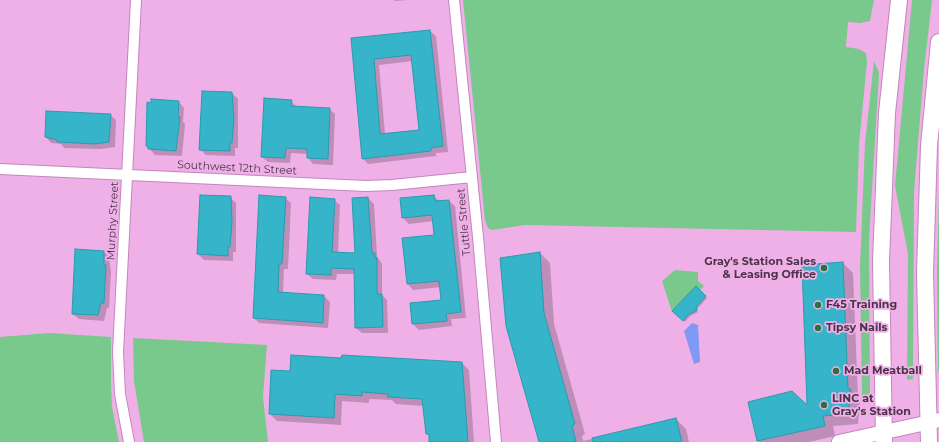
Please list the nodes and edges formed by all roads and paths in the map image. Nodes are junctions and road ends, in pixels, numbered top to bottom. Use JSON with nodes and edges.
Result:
{"nodes":[{"id":1,"x":136,"y":0,"type":"edge"},
{"id":2,"x":454,"y":0,"type":"edge"},
{"id":3,"x":899,"y":0,"type":"edge"},
{"id":4,"x":939,"y":42,"type":"edge"},
{"id":5,"x":0,"y":169,"type":"edge"},
{"id":6,"x":127,"y":174,"type":"junction"},
{"id":7,"x":472,"y":177,"type":"junction"},
{"id":8,"x":933,"y":421,"type":"edge"},
{"id":9,"x":884,"y":437,"type":"edge"},
{"id":10,"x":129,"y":442,"type":"edge"},
{"id":11,"x":496,"y":442,"type":"edge"},
{"id":12,"x":839,"y":442,"type":"edge"},
{"id":13,"x":929,"y":442,"type":"edge"}],
"edges":[{"from":1,"to":6,"type":"street","name":"Murphy Street"},
{"from":2,"to":7,"type":"street","name":"Tuttle Street"},
{"from":3,"to":9,"type":"main road"},
{"from":4,"to":8,"type":"main road"},
{"from":5,"to":6,"type":"street","name":"Southwest 12th Street"},
{"from":6,"to":7,"type":"street","name":"Southwest 12th Street"},
{"from":6,"to":10,"type":"street","name":"Murphy Street"},
{"from":7,"to":11,"type":"street","name":"Tuttle Street"},
{"from":8,"to":9,"type":"street"},
{"from":8,"to":13,"type":"main road"},
{"from":9,"to":12,"type":"street"}]}
